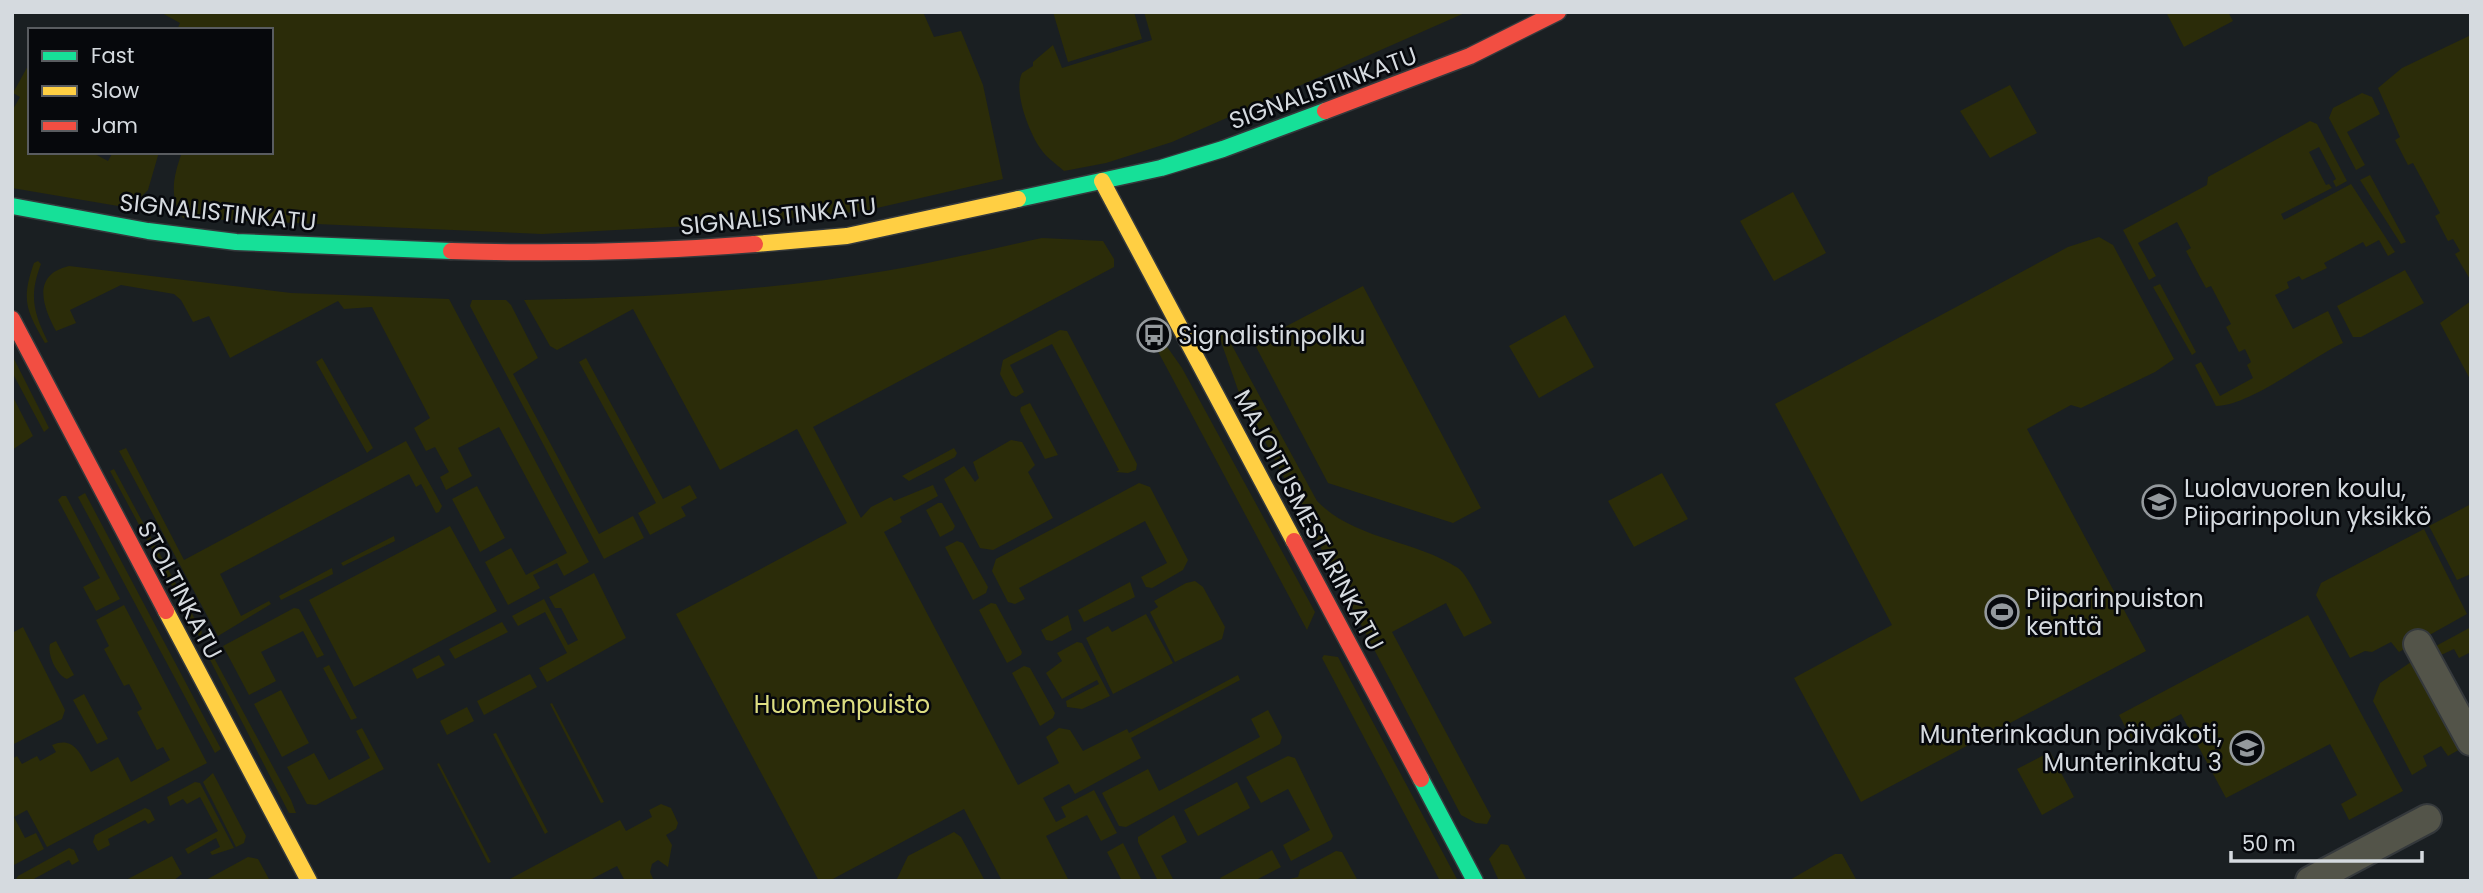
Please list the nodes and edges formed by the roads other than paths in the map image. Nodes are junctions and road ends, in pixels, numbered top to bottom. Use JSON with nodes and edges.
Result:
{"nodes":[{"id":1,"x":1558,"y":12,"type":"edge"},
{"id":2,"x":1102,"y":181,"type":"junction"},
{"id":3,"x":12,"y":206,"type":"edge"},
{"id":4,"x":12,"y":319,"type":"edge"},
{"id":5,"x":2418,"y":644,"type":"dead end"},
{"id":6,"x":2471,"y":741,"type":"edge"},
{"id":7,"x":2427,"y":819,"type":"dead end"},
{"id":8,"x":309,"y":881,"type":"edge"},
{"id":9,"x":1475,"y":881,"type":"edge"},
{"id":10,"x":2310,"y":881,"type":"edge"}],
"edges":[{"from":1,"to":2,"type":"street","name":"SIGNALISTINKATU"},
{"from":2,"to":3,"type":"street","name":"SIGNALISTINKATU"},
{"from":2,"to":9,"type":"street","name":"MAJOITUSMESTARINKATU"},
{"from":4,"to":8,"type":"street","name":"STOLTINKATU"},
{"from":5,"to":6,"type":"street"},
{"from":7,"to":10,"type":"street"}]}
